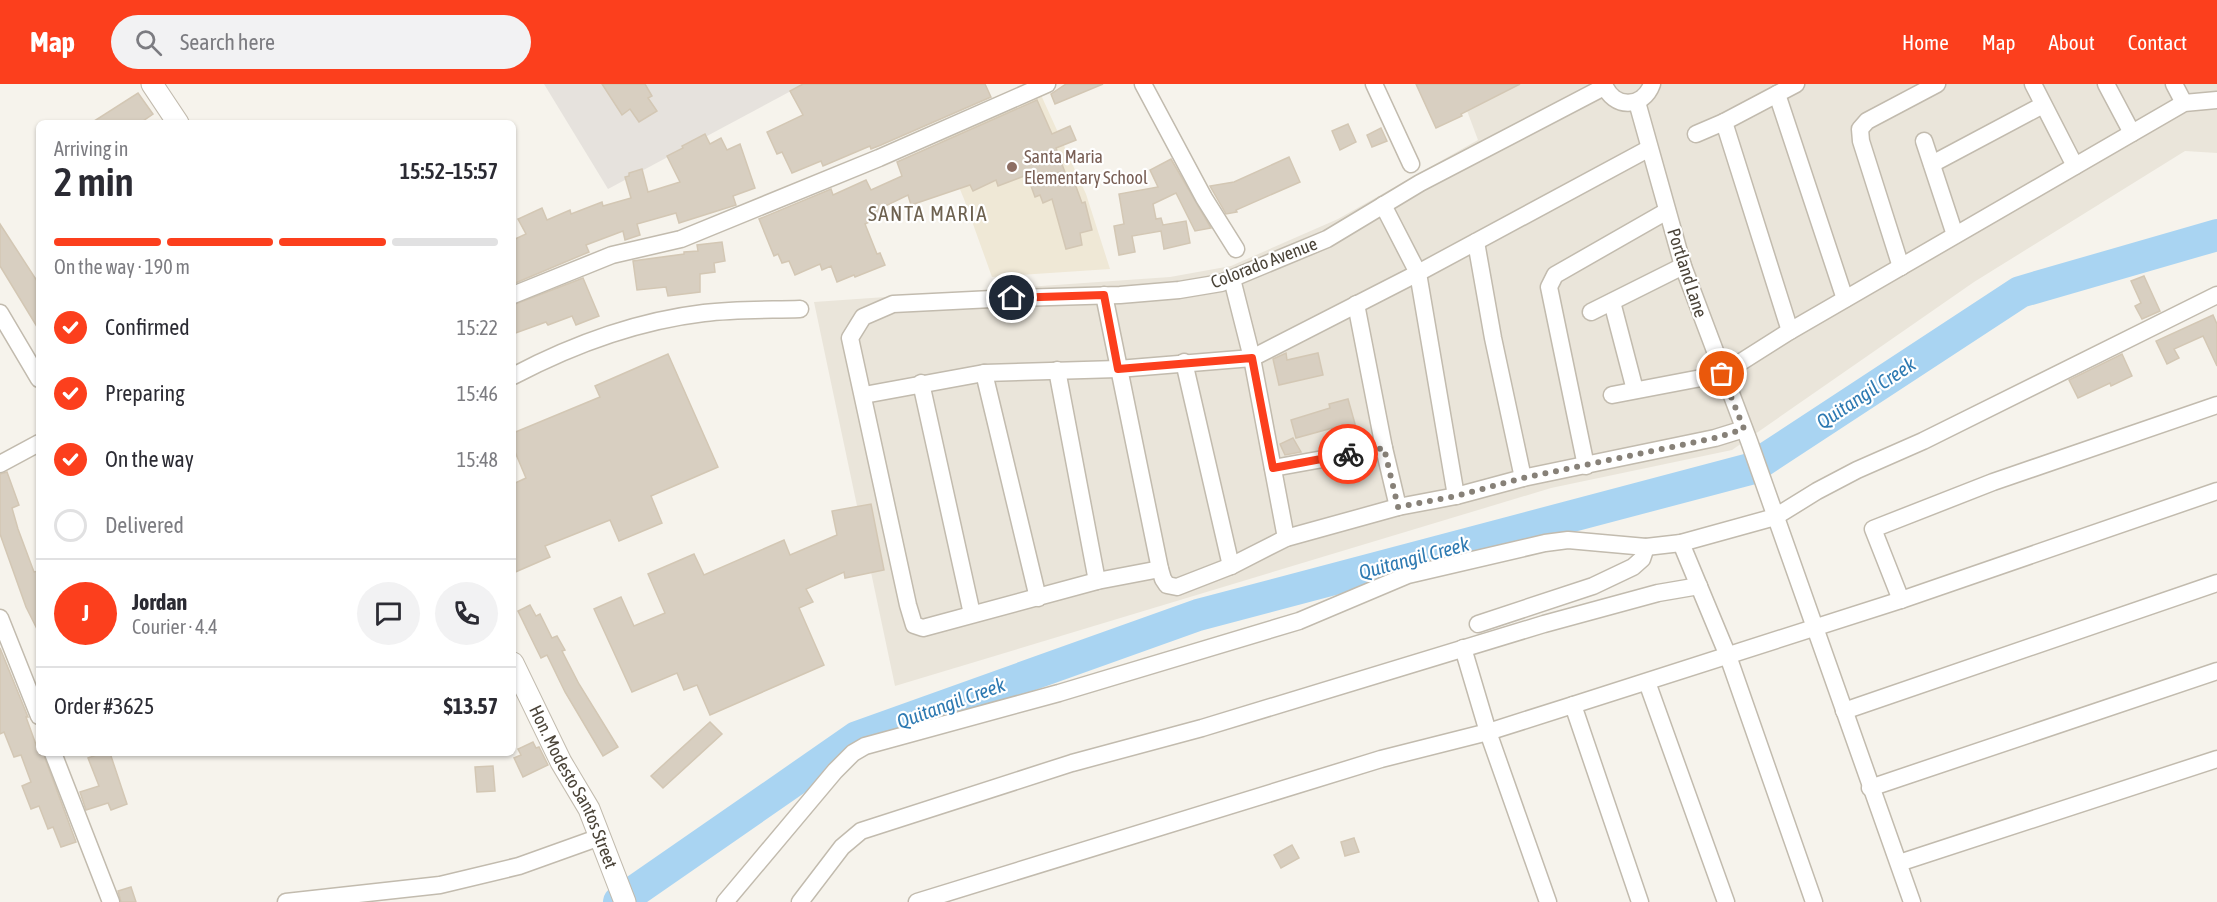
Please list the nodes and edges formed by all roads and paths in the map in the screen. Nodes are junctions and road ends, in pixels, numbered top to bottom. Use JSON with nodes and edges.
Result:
{"nodes":[{"id":1,"x":152,"y":84,"type":"edge"},
{"id":2,"x":1047,"y":84,"type":"edge"},
{"id":3,"x":1143,"y":84,"type":"edge"},
{"id":4,"x":1374,"y":84,"type":"edge"},
{"id":5,"x":1652,"y":84,"type":"edge"},
{"id":6,"x":1796,"y":84,"type":"edge"},
{"id":7,"x":1937,"y":84,"type":"edge"},
{"id":8,"x":2033,"y":84,"type":"edge"},
{"id":9,"x":2106,"y":84,"type":"edge"},
{"id":10,"x":2174,"y":84,"type":"edge"},
{"id":11,"x":1604,"y":85,"type":"edge"},
{"id":12,"x":1777,"y":94,"type":"junction"},
{"id":13,"x":2217,"y":100,"type":"edge"},
{"id":14,"x":1636,"y":102,"type":"junction"},
{"id":15,"x":2184,"y":103,"type":"junction"},
{"id":16,"x":2043,"y":105,"type":"junction"},
{"id":17,"x":176,"y":120,"type":"edge"},
{"id":18,"x":1724,"y":122,"type":"junction"},
{"id":19,"x":2132,"y":133,"type":"junction"},
{"id":20,"x":1696,"y":134,"type":"dead end"},
{"id":21,"x":1924,"y":141,"type":"dead end"},
{"id":22,"x":1648,"y":149,"type":"junction"},
{"id":23,"x":1411,"y":164,"type":"dead end"},
{"id":24,"x":1932,"y":165,"type":"junction"},
{"id":25,"x":2075,"y":166,"type":"junction"},
{"id":26,"x":1383,"y":205,"type":"junction"},
{"id":27,"x":1667,"y":211,"type":"junction"},
{"id":28,"x":1955,"y":235,"type":"junction"},
{"id":29,"x":1476,"y":242,"type":"junction"},
{"id":30,"x":1236,"y":249,"type":"dead end"},
{"id":31,"x":1683,"y":266,"type":"junction"},
{"id":32,"x":1900,"y":267,"type":"junction"},
{"id":33,"x":1418,"y":273,"type":"junction"},
{"id":34,"x":1232,"y":279,"type":"junction"},
{"id":35,"x":516,"y":294,"type":"edge"},
{"id":36,"x":1104,"y":295,"type":"junction"},
{"id":37,"x":2217,"y":295,"type":"edge"},
{"id":38,"x":1845,"y":299,"type":"junction"},
{"id":39,"x":1612,"y":302,"type":"junction"},
{"id":40,"x":1356,"y":304,"type":"junction"},
{"id":41,"x":800,"y":309,"type":"dead end"},
{"id":42,"x":0,"y":312,"type":"edge"},
{"id":43,"x":1591,"y":312,"type":"dead end"},
{"id":44,"x":1790,"y":331,"type":"junction"},
{"id":45,"x":1252,"y":358,"type":"junction"},
{"id":46,"x":1184,"y":362,"type":"junction"},
{"id":47,"x":1118,"y":369,"type":"junction"},
{"id":48,"x":1058,"y":370,"type":"junction"},
{"id":49,"x":984,"y":373,"type":"junction"},
{"id":50,"x":36,"y":374,"type":"edge"},
{"id":51,"x":516,"y":374,"type":"edge"},
{"id":52,"x":1722,"y":374,"type":"junction"},
{"id":53,"x":921,"y":383,"type":"junction"},
{"id":54,"x":1635,"y":390,"type":"junction"},
{"id":55,"x":864,"y":395,"type":"junction"},
{"id":56,"x":1612,"y":395,"type":"dead end"},
{"id":57,"x":2217,"y":405,"type":"edge"},
{"id":58,"x":1747,"y":435,"type":"junction"},
{"id":59,"x":36,"y":445,"type":"edge"},
{"id":60,"x":1384,"y":448,"type":"junction"},
{"id":61,"x":0,"y":464,"type":"edge"},
{"id":62,"x":1586,"y":466,"type":"junction"},
{"id":63,"x":1273,"y":468,"type":"junction"},
{"id":64,"x":1523,"y":478,"type":"junction"},
{"id":65,"x":2217,"y":490,"type":"edge"},
{"id":66,"x":1456,"y":496,"type":"junction"},
{"id":67,"x":1398,"y":507,"type":"junction"},
{"id":68,"x":1775,"y":517,"type":"junction"},
{"id":69,"x":1286,"y":538,"type":"junction"},
{"id":70,"x":1681,"y":543,"type":"junction"},
{"id":71,"x":1646,"y":547,"type":"junction"},
{"id":72,"x":1231,"y":566,"type":"junction"},
{"id":73,"x":1160,"y":569,"type":"junction"},
{"id":74,"x":1097,"y":581,"type":"junction"},
{"id":75,"x":2217,"y":584,"type":"edge"},
{"id":76,"x":1700,"y":586,"type":"junction"},
{"id":77,"x":1038,"y":598,"type":"junction"},
{"id":78,"x":1901,"y":600,"type":"junction"},
{"id":79,"x":972,"y":614,"type":"junction"},
{"id":80,"x":0,"y":618,"type":"edge"},
{"id":81,"x":1478,"y":624,"type":"dead end"},
{"id":82,"x":1815,"y":628,"type":"junction"},
{"id":83,"x":1463,"y":648,"type":"junction"},
{"id":84,"x":1728,"y":656,"type":"junction"},
{"id":85,"x":516,"y":669,"type":"edge"},
{"id":86,"x":2217,"y":671,"type":"edge"},
{"id":87,"x":1647,"y":682,"type":"junction"},
{"id":88,"x":1573,"y":705,"type":"junction"},
{"id":89,"x":36,"y":708,"type":"edge"},
{"id":90,"x":1844,"y":711,"type":"junction"},
{"id":91,"x":1488,"y":732,"type":"junction"},
{"id":92,"x":54,"y":756,"type":"edge"},
{"id":93,"x":2217,"y":759,"type":"edge"},
{"id":94,"x":1870,"y":788,"type":"junction"},
{"id":95,"x":600,"y":837,"type":"junction"},
{"id":96,"x":1899,"y":863,"type":"junction"},
{"id":97,"x":111,"y":902,"type":"edge"},
{"id":98,"x":286,"y":902,"type":"edge"},
{"id":99,"x":625,"y":902,"type":"edge"},
{"id":100,"x":725,"y":902,"type":"edge"},
{"id":101,"x":800,"y":902,"type":"edge"},
{"id":102,"x":917,"y":902,"type":"edge"},
{"id":103,"x":1548,"y":902,"type":"edge"},
{"id":104,"x":1640,"y":902,"type":"edge"},
{"id":105,"x":1726,"y":902,"type":"edge"},
{"id":106,"x":1815,"y":902,"type":"edge"},
{"id":107,"x":1912,"y":902,"type":"edge"}],
"edges":[{"from":1,"to":17,"type":"street"},
{"from":2,"to":35,"type":"street"},
{"from":3,"to":30,"type":"street"},
{"from":4,"to":23,"type":"street"},
{"from":5,"to":14,"type":"street"},
{"from":6,"to":12,"type":"street"},
{"from":7,"to":32,"type":"street"},
{"from":8,"to":16,"type":"street"},
{"from":9,"to":19,"type":"street"},
{"from":10,"to":15,"type":"street"},
{"from":11,"to":14,"type":"street"},
{"from":11,"to":26,"type":"street","name":"Colorado Avenue"},
{"from":12,"to":18,"type":"street"},
{"from":12,"to":38,"type":"street"},
{"from":13,"to":15,"type":"street"},
{"from":14,"to":22,"type":"street","name":"Portland Lane"},
{"from":15,"to":19,"type":"street"},
{"from":16,"to":24,"type":"street"},
{"from":16,"to":25,"type":"street"},
{"from":18,"to":20,"type":"street"},
{"from":18,"to":44,"type":"street"},
{"from":19,"to":25,"type":"street"},
{"from":21,"to":24,"type":"street"},
{"from":22,"to":27,"type":"street","name":"Portland Lane"},
{"from":22,"to":29,"type":"street"},
{"from":24,"to":28,"type":"street"},
{"from":25,"to":28,"type":"street"},
{"from":26,"to":33,"type":"street"},
{"from":26,"to":34,"type":"street","name":"Colorado Avenue"},
{"from":27,"to":31,"type":"street","name":"Portland Lane"},
{"from":27,"to":62,"type":"street"},
{"from":28,"to":32,"type":"street"},
{"from":29,"to":33,"type":"street"},
{"from":29,"to":64,"type":"street"},
{"from":31,"to":39,"type":"street"},
{"from":31,"to":52,"type":"street","name":"Portland Lane"},
{"from":32,"to":38,"type":"street"},
{"from":33,"to":40,"type":"street"},
{"from":33,"to":66,"type":"street"},
{"from":34,"to":36,"type":"street","name":"Colorado Avenue"},
{"from":34,"to":45,"type":"street"},
{"from":36,"to":47,"type":"street"},
{"from":36,"to":55,"type":"street","name":"Colorado Avenue"},
{"from":37,"to":68,"type":"street"},
{"from":38,"to":44,"type":"street"},
{"from":39,"to":43,"type":"street"},
{"from":39,"to":54,"type":"street"},
{"from":40,"to":45,"type":"street"},
{"from":40,"to":60,"type":"street"},
{"from":41,"to":51,"type":"street"},
{"from":42,"to":50,"type":"street"},
{"from":44,"to":52,"type":"street"},
{"from":45,"to":46,"type":"street"},
{"from":45,"to":63,"type":"street"},
{"from":46,"to":47,"type":"street"},
{"from":46,"to":72,"type":"street"},
{"from":47,"to":48,"type":"street"},
{"from":47,"to":73,"type":"street"},
{"from":48,"to":49,"type":"street"},
{"from":48,"to":74,"type":"street"},
{"from":49,"to":53,"type":"street"},
{"from":49,"to":77,"type":"street"},
{"from":52,"to":54,"type":"street"},
{"from":52,"to":58,"type":"street","name":"Portland Lane"},
{"from":53,"to":55,"type":"street"},
{"from":53,"to":79,"type":"street"},
{"from":54,"to":56,"type":"street"},
{"from":55,"to":79,"type":"street","name":"Colorado Avenue"},
{"from":57,"to":78,"type":"street"},
{"from":58,"to":62,"type":"street"},
{"from":58,"to":68,"type":"street","name":"Portland Lane"},
{"from":59,"to":61,"type":"street"},
{"from":60,"to":63,"type":"street"},
{"from":60,"to":67,"type":"street"},
{"from":62,"to":64,"type":"street"},
{"from":63,"to":69,"type":"street"},
{"from":64,"to":66,"type":"street"},
{"from":65,"to":78,"type":"street"},
{"from":66,"to":67,"type":"street"},
{"from":67,"to":69,"type":"street"},
{"from":68,"to":70,"type":"street"},
{"from":68,"to":82,"type":"street","name":"Portland Lane"},
{"from":69,"to":72,"type":"street"},
{"from":70,"to":71,"type":"street"},
{"from":70,"to":76,"type":"street"},
{"from":71,"to":81,"type":"street"},
{"from":71,"to":100,"type":"street"},
{"from":72,"to":73,"type":"street"},
{"from":73,"to":74,"type":"street"},
{"from":74,"to":77,"type":"street"},
{"from":75,"to":90,"type":"street"},
{"from":76,"to":83,"type":"street"},
{"from":76,"to":84,"type":"street"},
{"from":77,"to":79,"type":"street"},
{"from":78,"to":82,"type":"street"},
{"from":80,"to":89,"type":"street"},
{"from":82,"to":84,"type":"street"},
{"from":82,"to":90,"type":"street","name":"Portland Lane"},
{"from":83,"to":91,"type":"street"},
{"from":83,"to":101,"type":"street"},
{"from":84,"to":87,"type":"street"},
{"from":84,"to":106,"type":"street"},
{"from":85,"to":95,"type":"street","name":"Hon. Modesto Santos Street"},
{"from":86,"to":94,"type":"street"},
{"from":87,"to":88,"type":"street"},
{"from":87,"to":105,"type":"street"},
{"from":88,"to":91,"type":"street"},
{"from":88,"to":104,"type":"street"},
{"from":90,"to":94,"type":"street","name":"Portland Lane"},
{"from":91,"to":102,"type":"street"},
{"from":91,"to":103,"type":"street"},
{"from":92,"to":97,"type":"street"},
{"from":93,"to":96,"type":"street"},
{"from":94,"to":96,"type":"street","name":"Portland Lane"},
{"from":95,"to":98,"type":"street"},
{"from":95,"to":99,"type":"street","name":"Hon. Modesto Santos Street"},
{"from":96,"to":107,"type":"street","name":"Portland Lane"}]}
